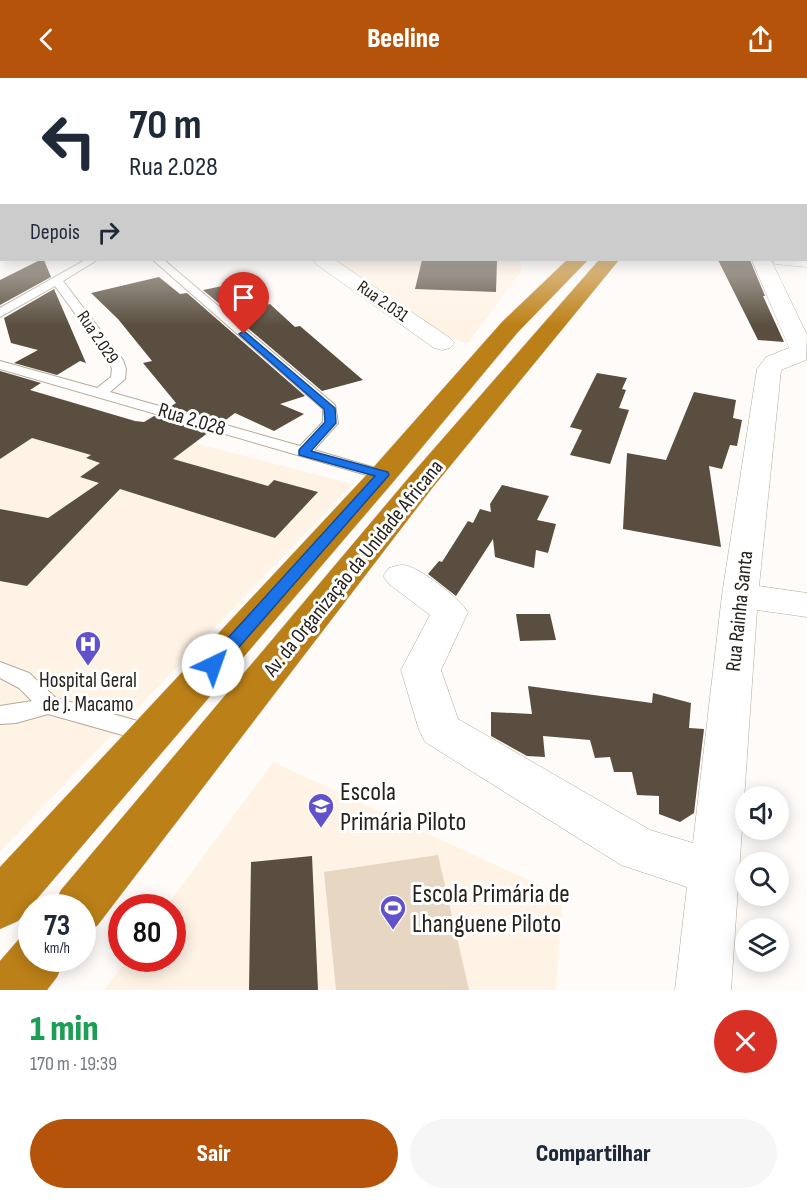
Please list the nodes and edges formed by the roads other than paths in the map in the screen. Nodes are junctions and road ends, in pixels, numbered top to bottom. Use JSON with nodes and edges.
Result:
{"nodes":[{"id":1,"x":90,"y":261,"type":"edge"},
{"id":2,"x":159,"y":261,"type":"edge"},
{"id":3,"x":324,"y":261,"type":"edge"},
{"id":4,"x":549,"y":261,"type":"edge"},
{"id":5,"x":602,"y":261,"type":"edge"},
{"id":6,"x":762,"y":261,"type":"edge"},
{"id":7,"x":57,"y":280,"type":"junction"},
{"id":8,"x":0,"y":313,"type":"edge"},
{"id":9,"x":510,"y":327,"type":"junction"},
{"id":10,"x":442,"y":343,"type":"dead end"},
{"id":11,"x":0,"y":364,"type":"edge"},
{"id":12,"x":101,"y":392,"type":"junction"},
{"id":13,"x":303,"y":452,"type":"junction"},
{"id":14,"x":383,"y":475,"type":"junction"},
{"id":15,"x":401,"y":576,"type":"dead end"},
{"id":16,"x":740,"y":595,"type":"junction"},
{"id":17,"x":807,"y":605,"type":"edge"},
{"id":18,"x":0,"y":670,"type":"edge"},
{"id":19,"x":48,"y":705,"type":"junction"},
{"id":20,"x":0,"y":715,"type":"edge"},
{"id":21,"x":151,"y":735,"type":"junction"},
{"id":22,"x":713,"y":872,"type":"junction"},
{"id":23,"x":90,"y":894,"type":"edge"},
{"id":24,"x":0,"y":904,"type":"edge"},
{"id":25,"x":27,"y":972,"type":"edge"},
{"id":26,"x":12,"y":990,"type":"edge"},
{"id":27,"x":703,"y":990,"type":"edge"}],
"edges":[{"from":1,"to":7,"type":"lane"},
{"from":2,"to":13,"type":"lane"},
{"from":3,"to":10,"type":"street","name":"Rua 2.031"},
{"from":4,"to":9,"type":"highway"},
{"from":5,"to":9,"type":"highway","name":"Av. da Organização da Unidade Africana"},
{"from":5,"to":23,"type":"highway","name":"Av. da Organização da Unidade Africana"},
{"from":6,"to":16,"type":"street","name":"Rua Rainha Santa"},
{"from":7,"to":8,"type":"lane"},
{"from":7,"to":12,"type":"lane","name":"Rua 2.029"},
{"from":9,"to":14,"type":"highway","name":"Av. da Organização da Unidade Africana"},
{"from":11,"to":12,"type":"lane","name":"Rua 2.028"},
{"from":12,"to":13,"type":"lane","name":"Rua 2.028"},
{"from":13,"to":14,"type":"lane","name":"Rua 2.028"},
{"from":14,"to":21,"type":"highway","name":"Av. da Organização da Unidade Africana"},
{"from":15,"to":22,"type":"street"},
{"from":16,"to":17,"type":"street"},
{"from":16,"to":22,"type":"street","name":"Rua Rainha Santa"},
{"from":18,"to":19,"type":"lane"},
{"from":19,"to":20,"type":"lane"},
{"from":19,"to":21,"type":"lane"},
{"from":21,"to":24,"type":"highway","name":"Av. da Organização da Unidade Africana"},
{"from":22,"to":27,"type":"street","name":"Rua Rainha Santa"},
{"from":25,"to":26,"type":"highway"}]}
